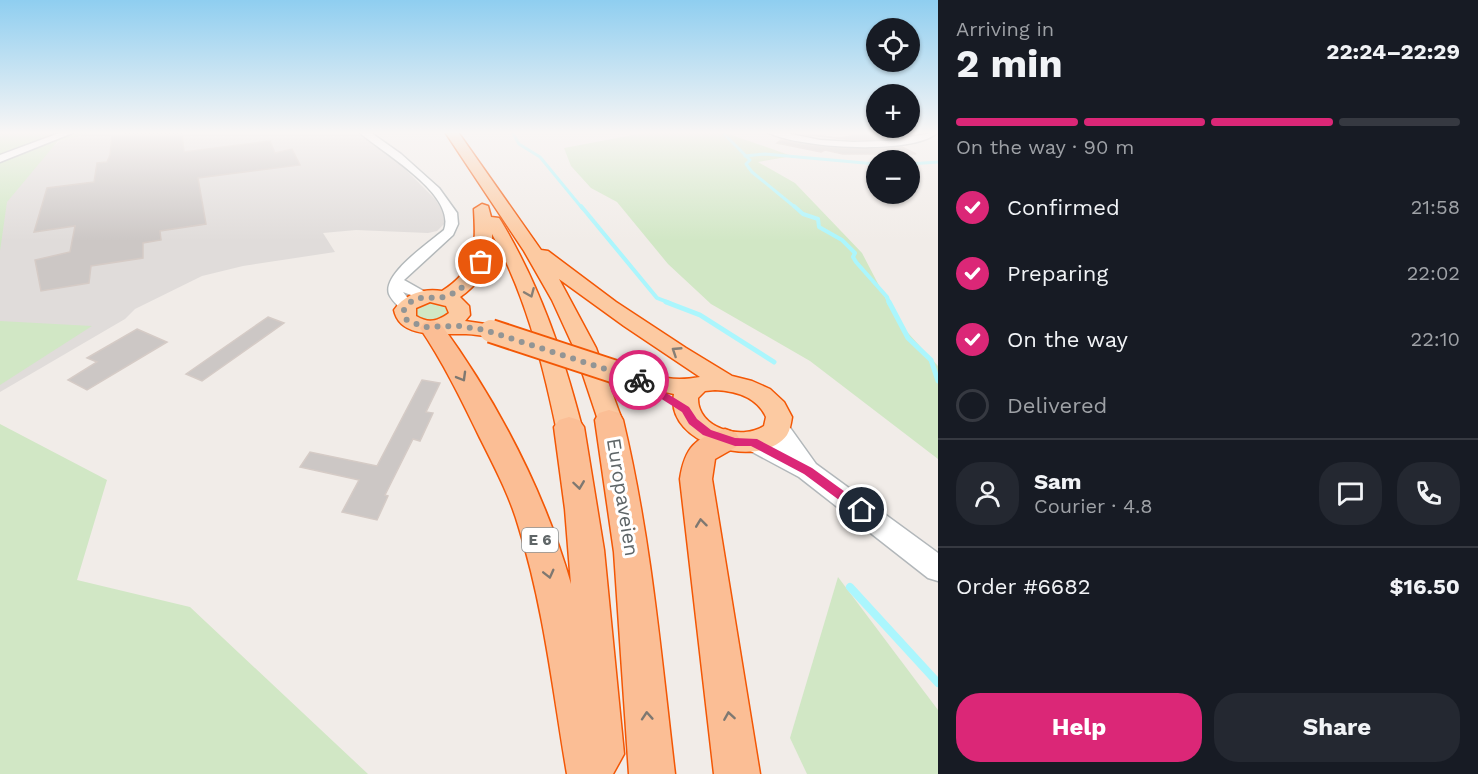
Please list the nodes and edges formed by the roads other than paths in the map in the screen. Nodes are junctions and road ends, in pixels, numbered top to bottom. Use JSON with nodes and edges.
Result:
{"nodes":[{"id":1,"x":410,"y":168,"type":"edge"},
{"id":2,"x":460,"y":168,"type":"edge"},
{"id":3,"x":472,"y":168,"type":"edge"},
{"id":4,"x":482,"y":203,"type":"junction"},
{"id":5,"x":514,"y":240,"type":"junction"},
{"id":6,"x":397,"y":283,"type":"junction"},
{"id":7,"x":436,"y":311,"type":"junction"},
{"id":8,"x":725,"y":382,"type":"junction"},
{"id":9,"x":690,"y":398,"type":"junction"},
{"id":10,"x":609,"y":420,"type":"joint"},
{"id":11,"x":569,"y":428,"type":"joint"},
{"id":12,"x":778,"y":428,"type":"junction"},
{"id":13,"x":739,"y":441,"type":"junction"},
{"id":14,"x":808,"y":471,"type":"junction"},
{"id":15,"x":938,"y":569,"type":"edge"},
{"id":16,"x":590,"y":774,"type":"edge"},
{"id":17,"x":602,"y":774,"type":"edge"},
{"id":18,"x":652,"y":774,"type":"edge"},
{"id":19,"x":736,"y":774,"type":"edge"}],
"edges":[{"from":1,"to":6,"type":"street"},
{"from":2,"to":4,"type":"highway"},
{"from":3,"to":5,"type":"highway"},
{"from":4,"to":5,"type":"highway"},
{"from":4,"to":7,"type":"highway"},
{"from":8,"to":5,"type":"highway","one_way":true},
{"from":5,"to":10,"type":"highway","name":"Europaveien"},
{"from":5,"to":11,"type":"highway","one_way":true},
{"from":6,"to":7,"type":"street"},
{"from":6,"to":7,"type":"street"},
{"from":7,"to":9,"type":"highway","bridge":true},
{"from":7,"to":16,"type":"highway","number":"E 6","one_way":true},
{"from":8,"to":9,"type":"highway"},
{"from":8,"to":12,"type":"highway"},
{"from":9,"to":13,"type":"highway"},
{"from":18,"to":10,"type":"highway","name":"Europaveien","one_way":true},
{"from":11,"to":17,"type":"highway","one_way":true},
{"from":12,"to":13,"type":"highway"},
{"from":12,"to":14,"type":"main road"},
{"from":13,"to":14,"type":"main road"},
{"from":19,"to":13,"type":"highway","one_way":true},
{"from":14,"to":15,"type":"main road"}]}
